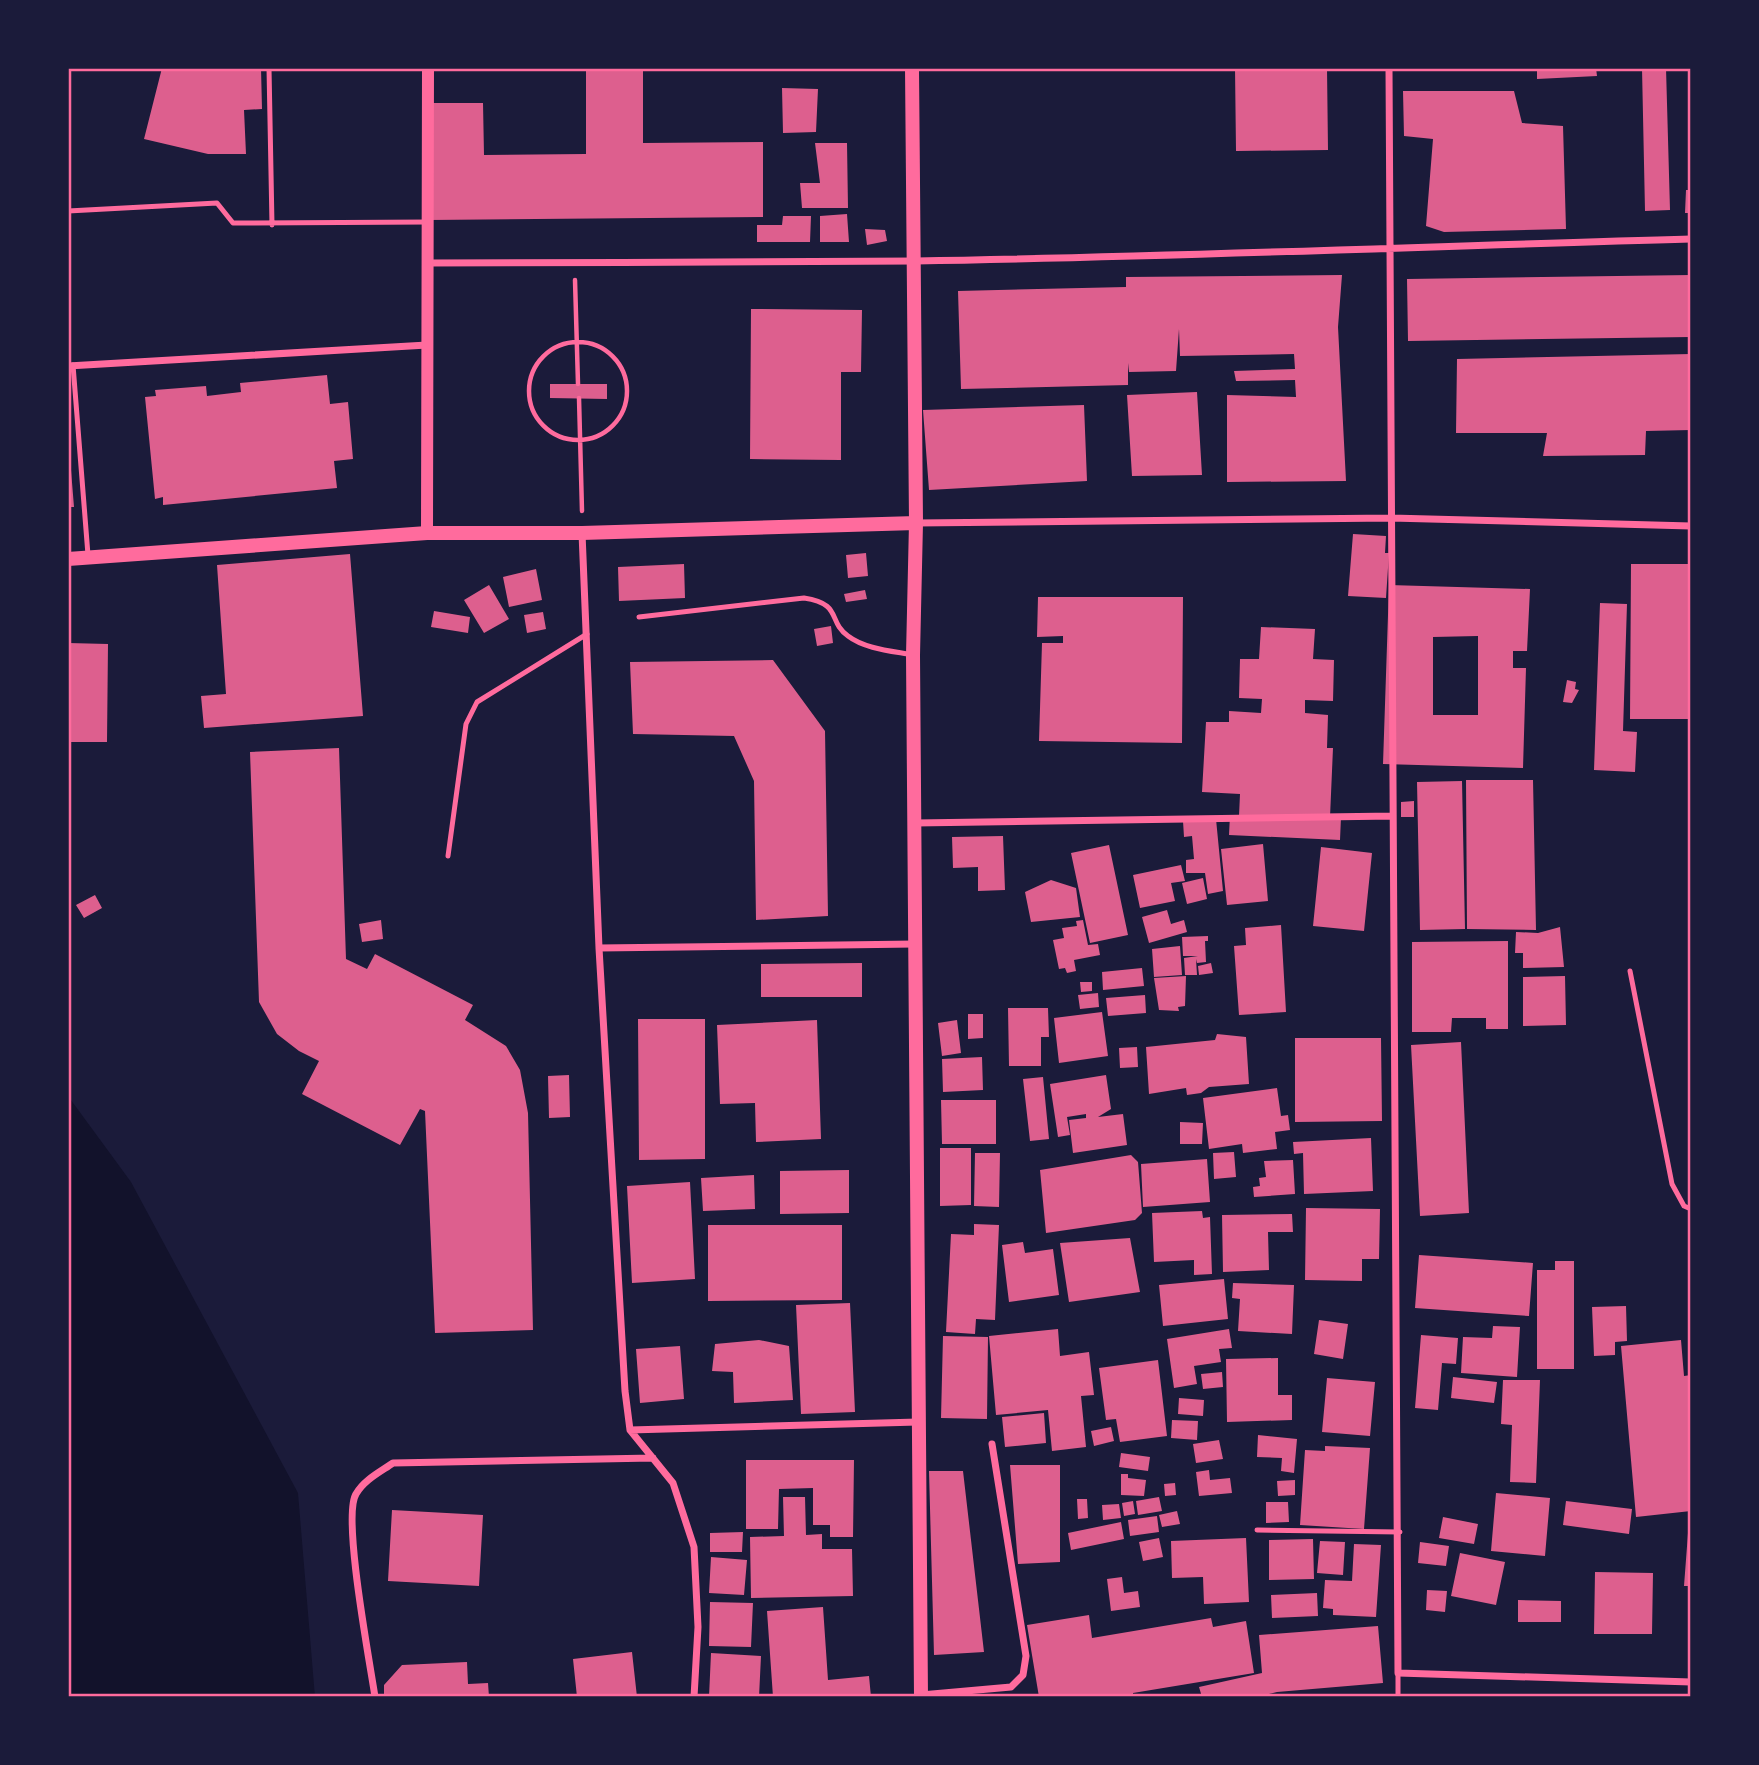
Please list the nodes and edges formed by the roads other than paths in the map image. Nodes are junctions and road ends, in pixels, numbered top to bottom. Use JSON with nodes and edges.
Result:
{"nodes":[{"id":1,"x":269,"y":68,"type":"edge"},
{"id":2,"x":428,"y":68,"type":"edge"},
{"id":3,"x":912,"y":68,"type":"edge"},
{"id":4,"x":1389,"y":68,"type":"edge"},
{"id":5,"x":68,"y":212,"type":"edge"},
{"id":6,"x":428,"y":222,"type":"junction"},
{"id":7,"x":272,"y":225,"type":"junction"},
{"id":8,"x":1691,"y":239,"type":"edge"},
{"id":9,"x":1390,"y":250,"type":"junction"},
{"id":10,"x":915,"y":261,"type":"junction"},
{"id":11,"x":427,"y":263,"type":"junction"},
{"id":12,"x":427,"y":345,"type":"junction"},
{"id":13,"x":71,"y":365,"type":"edge"},
{"id":14,"x":1391,"y":518,"type":"junction"},
{"id":15,"x":916,"y":523,"type":"junction"},
{"id":16,"x":1691,"y":526,"type":"edge"},
{"id":17,"x":427,"y":533,"type":"junction"},
{"id":18,"x":582,"y":533,"type":"junction"},
{"id":19,"x":88,"y":558,"type":"junction"},
{"id":20,"x":68,"y":559,"type":"edge"},
{"id":21,"x":639,"y":617,"type":"dead end"},
{"id":22,"x":587,"y":634,"type":"junction"},
{"id":23,"x":912,"y":655,"type":"junction"},
{"id":24,"x":1393,"y":816,"type":"junction"},
{"id":25,"x":914,"y":822,"type":"junction"},
{"id":26,"x":448,"y":856,"type":"dead end"},
{"id":27,"x":915,"y":944,"type":"junction"},
{"id":28,"x":599,"y":948,"type":"junction"},
{"id":29,"x":1630,"y":971,"type":"dead end"},
{"id":30,"x":1691,"y":1209,"type":"edge"},
{"id":31,"x":918,"y":1422,"type":"junction"},
{"id":32,"x":630,"y":1430,"type":"junction"},
{"id":33,"x":992,"y":1444,"type":"dead end"},
{"id":34,"x":653,"y":1458,"type":"junction"},
{"id":35,"x":1257,"y":1530,"type":"dead end"},
{"id":36,"x":1399,"y":1532,"type":"junction"},
{"id":37,"x":1398,"y":1673,"type":"junction"},
{"id":38,"x":1691,"y":1682,"type":"edge"},
{"id":39,"x":921,"y":1696,"type":"edge"},
{"id":40,"x":375,"y":1697,"type":"edge"},
{"id":41,"x":694,"y":1697,"type":"edge"},
{"id":42,"x":1398,"y":1697,"type":"edge"}],
"edges":[{"from":1,"to":7,"type":"lane"},
{"from":2,"to":6,"type":"street"},
{"from":3,"to":10,"type":"main road"},
{"from":4,"to":9,"type":"street"},
{"from":5,"to":7,"type":"lane"},
{"from":6,"to":7,"type":"lane"},
{"from":6,"to":11,"type":"street"},
{"from":8,"to":9,"type":"street"},
{"from":9,"to":10,"type":"street"},
{"from":9,"to":14,"type":"street"},
{"from":10,"to":11,"type":"street"},
{"from":10,"to":15,"type":"main road"},
{"from":11,"to":12,"type":"street"},
{"from":12,"to":13,"type":"street"},
{"from":12,"to":17,"type":"street"},
{"from":13,"to":19,"type":"lane"},
{"from":14,"to":15,"type":"street"},
{"from":14,"to":16,"type":"street"},
{"from":14,"to":24,"type":"street"},
{"from":15,"to":18,"type":"main road"},
{"from":15,"to":23,"type":"main road"},
{"from":17,"to":18,"type":"main road"},
{"from":17,"to":19,"type":"main road"},
{"from":18,"to":22,"type":"street"},
{"from":19,"to":20,"type":"main road"},
{"from":21,"to":23,"type":"lane"},
{"from":22,"to":26,"type":"lane"},
{"from":22,"to":28,"type":"street"},
{"from":23,"to":25,"type":"main road"},
{"from":24,"to":25,"type":"street"},
{"from":24,"to":36,"type":"street"},
{"from":25,"to":27,"type":"main road"},
{"from":27,"to":28,"type":"street"},
{"from":27,"to":31,"type":"main road"},
{"from":28,"to":32,"type":"street"},
{"from":29,"to":30,"type":"lane"},
{"from":31,"to":32,"type":"street"},
{"from":31,"to":39,"type":"main road"},
{"from":32,"to":34,"type":"street"},
{"from":33,"to":39,"type":"street"},
{"from":34,"to":40,"type":"street"},
{"from":34,"to":41,"type":"street"},
{"from":35,"to":36,"type":"lane"},
{"from":36,"to":37,"type":"street"},
{"from":37,"to":38,"type":"street"},
{"from":37,"to":42,"type":"lane"}]}
